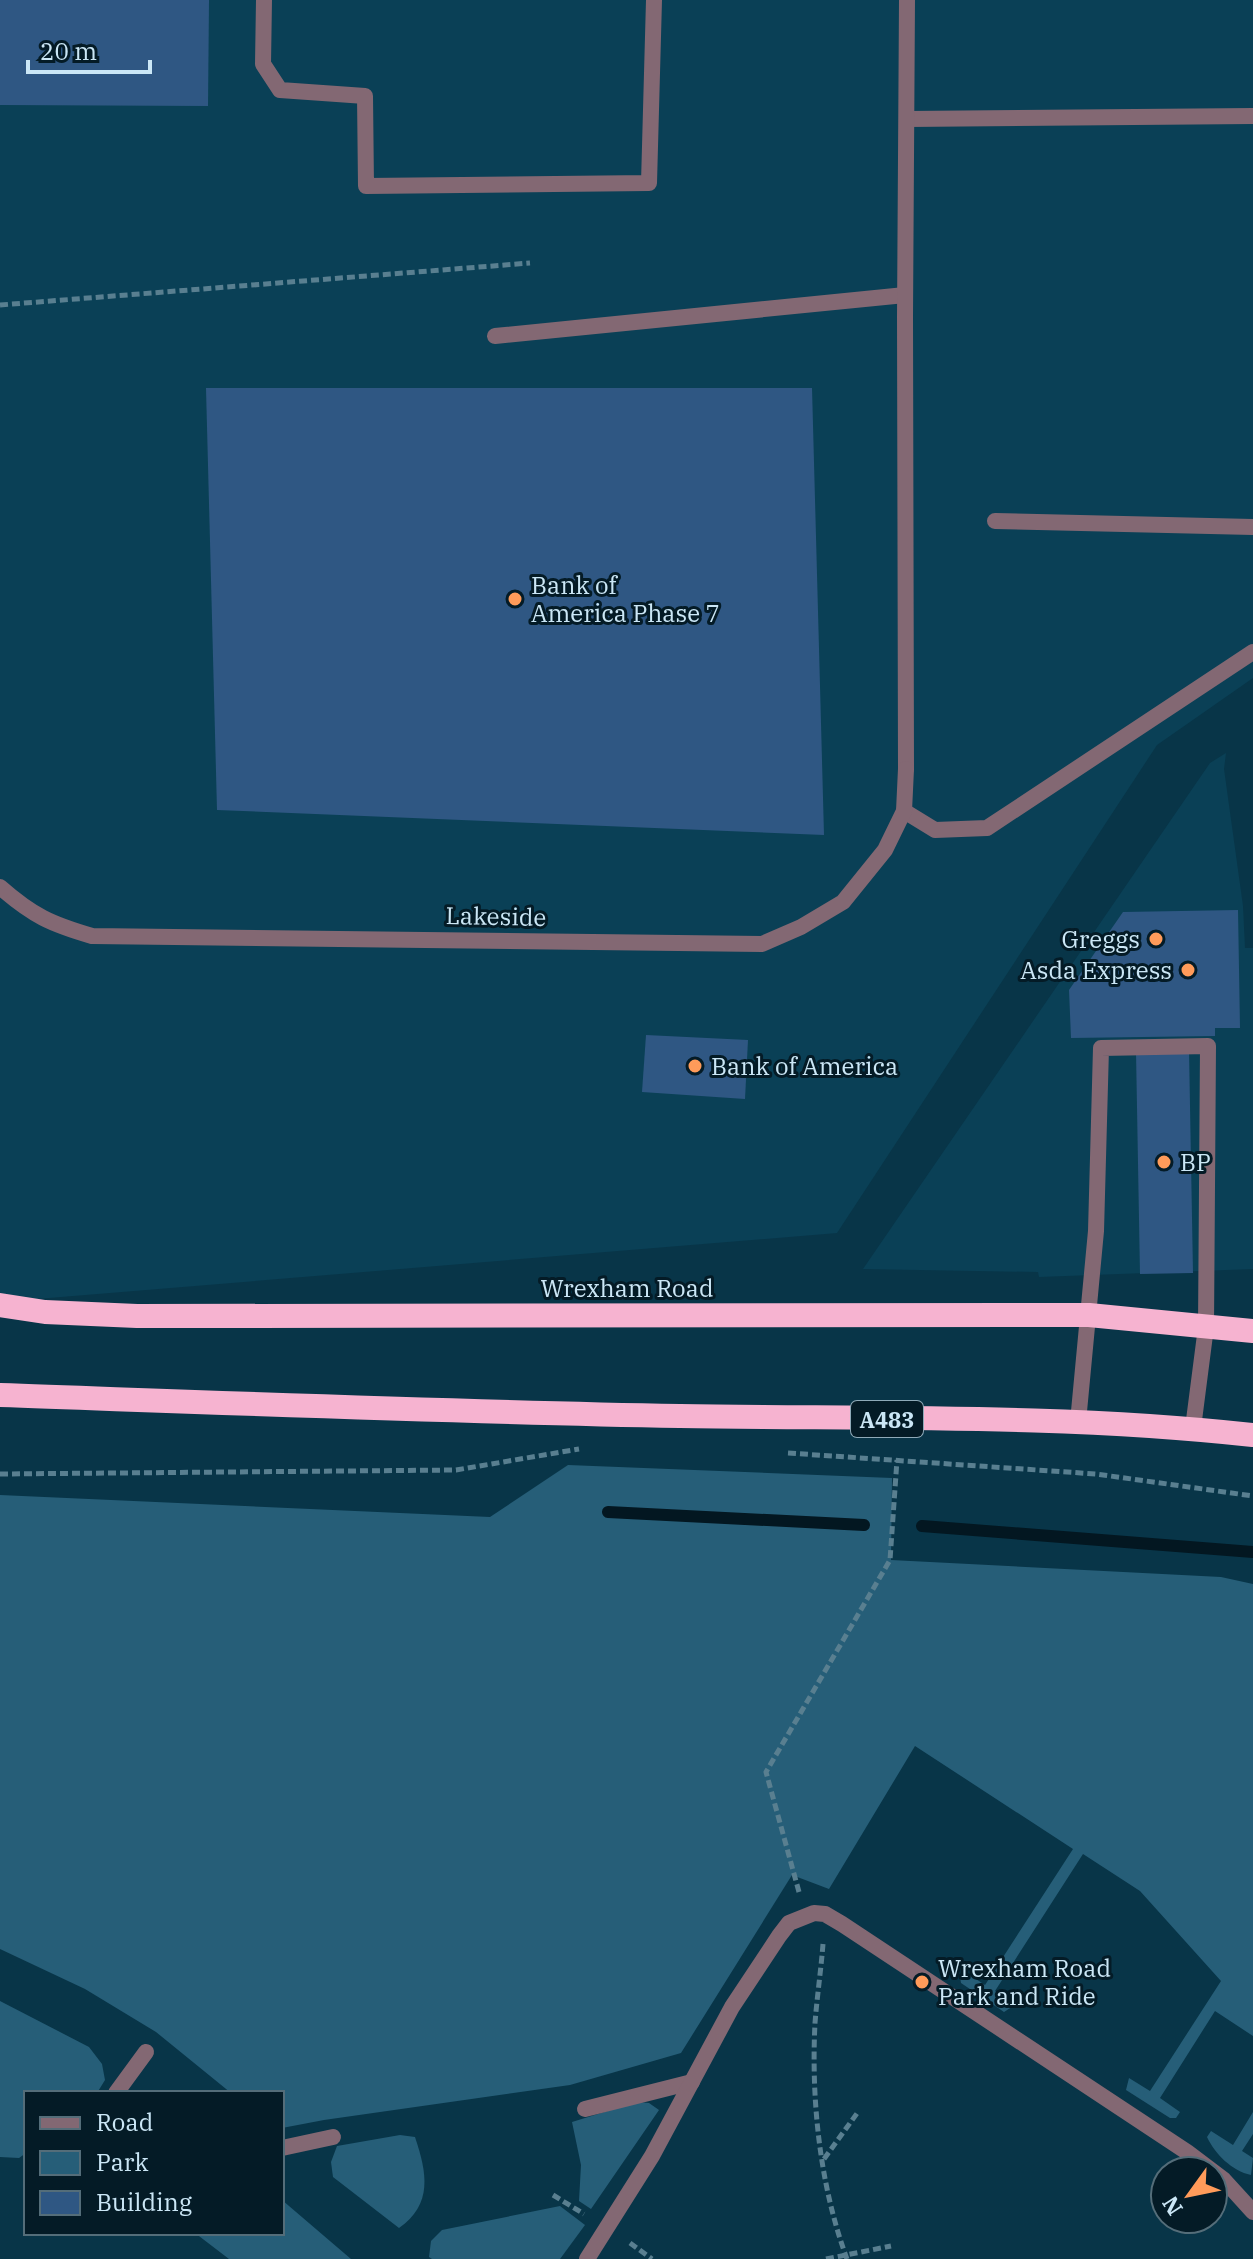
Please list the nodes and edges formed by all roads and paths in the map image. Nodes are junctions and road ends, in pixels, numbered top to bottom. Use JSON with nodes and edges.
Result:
{"nodes":[{"id":1,"x":264,"y":0,"type":"edge"},
{"id":2,"x":654,"y":0,"type":"edge"},
{"id":3,"x":907,"y":0,"type":"edge"},
{"id":4,"x":1253,"y":116,"type":"edge"},
{"id":5,"x":908,"y":119,"type":"junction"},
{"id":6,"x":530,"y":263,"type":"dead end"},
{"id":7,"x":905,"y":295,"type":"junction"},
{"id":8,"x":0,"y":305,"type":"edge"},
{"id":9,"x":495,"y":336,"type":"dead end"},
{"id":10,"x":995,"y":521,"type":"dead end"},
{"id":11,"x":1253,"y":527,"type":"edge"},
{"id":12,"x":1253,"y":652,"type":"edge"},
{"id":13,"x":904,"y":811,"type":"junction"},
{"id":14,"x":0,"y":887,"type":"edge"},
{"id":15,"x":0,"y":1305,"type":"edge"},
{"id":16,"x":1089,"y":1315,"type":"junction"},
{"id":17,"x":1206,"y":1327,"type":"junction"},
{"id":18,"x":1253,"y":1331,"type":"edge"},
{"id":19,"x":0,"y":1395,"type":"edge"},
{"id":20,"x":1078,"y":1422,"type":"junction"},
{"id":21,"x":1193,"y":1428,"type":"junction"},
{"id":22,"x":1253,"y":1435,"type":"edge"},
{"id":23,"x":592,"y":1447,"type":"dead end"},
{"id":24,"x":775,"y":1452,"type":"dead end"},
{"id":25,"x":897,"y":1460,"type":"junction"},
{"id":26,"x":0,"y":1474,"type":"edge"},
{"id":27,"x":1253,"y":1496,"type":"edge"},
{"id":28,"x":825,"y":1914,"type":"junction"},
{"id":29,"x":805,"y":1916,"type":"junction"},
{"id":30,"x":146,"y":2052,"type":"dead end"},
{"id":31,"x":692,"y":2082,"type":"junction"},
{"id":32,"x":117,"y":2091,"type":"edge"},
{"id":33,"x":585,"y":2109,"type":"dead end"},
{"id":34,"x":858,"y":2112,"type":"dead end"},
{"id":35,"x":333,"y":2137,"type":"dead end"},
{"id":36,"x":284,"y":2148,"type":"edge"},
{"id":37,"x":823,"y":2160,"type":"junction"},
{"id":38,"x":1253,"y":2212,"type":"edge"},
{"id":39,"x":891,"y":2246,"type":"dead end"},
{"id":40,"x":846,"y":2257,"type":"edge"},
{"id":41,"x":587,"y":2259,"type":"edge"},
{"id":42,"x":826,"y":2259,"type":"edge"}],
"edges":[{"from":1,"to":2,"type":"street"},
{"from":3,"to":5,"type":"street","name":"Lakeside"},
{"from":4,"to":5,"type":"street"},
{"from":5,"to":7,"type":"street","name":"Lakeside"},
{"from":6,"to":8,"type":"path"},
{"from":7,"to":9,"type":"street"},
{"from":7,"to":13,"type":"street","name":"Lakeside"},
{"from":10,"to":11,"type":"street"},
{"from":12,"to":13,"type":"street"},
{"from":13,"to":14,"type":"street","name":"Lakeside"},
{"from":15,"to":16,"type":"highway","name":"Wrexham Road"},
{"from":16,"to":17,"type":"highway","name":"Wrexham Road"},
{"from":16,"to":17,"type":"street"},
{"from":16,"to":20,"type":"street"},
{"from":17,"to":18,"type":"highway","name":"Wrexham Road"},
{"from":17,"to":21,"type":"street"},
{"from":19,"to":20,"type":"highway","number":"A483"},
{"from":20,"to":21,"type":"highway","number":"A483"},
{"from":21,"to":22,"type":"highway","number":"A483"},
{"from":23,"to":26,"type":"path"},
{"from":24,"to":25,"type":"path"},
{"from":25,"to":27,"type":"path"},
{"from":25,"to":29,"type":"path"},
{"from":28,"to":29,"type":"street"},
{"from":28,"to":37,"type":"path"},
{"from":28,"to":38,"type":"street"},
{"from":29,"to":31,"type":"street"},
{"from":30,"to":32,"type":"street"},
{"from":31,"to":33,"type":"street"},
{"from":31,"to":41,"type":"street"},
{"from":34,"to":37,"type":"path"},
{"from":35,"to":36,"type":"street"},
{"from":37,"to":40,"type":"path"},
{"from":39,"to":40,"type":"path"},
{"from":40,"to":42,"type":"path"}]}
